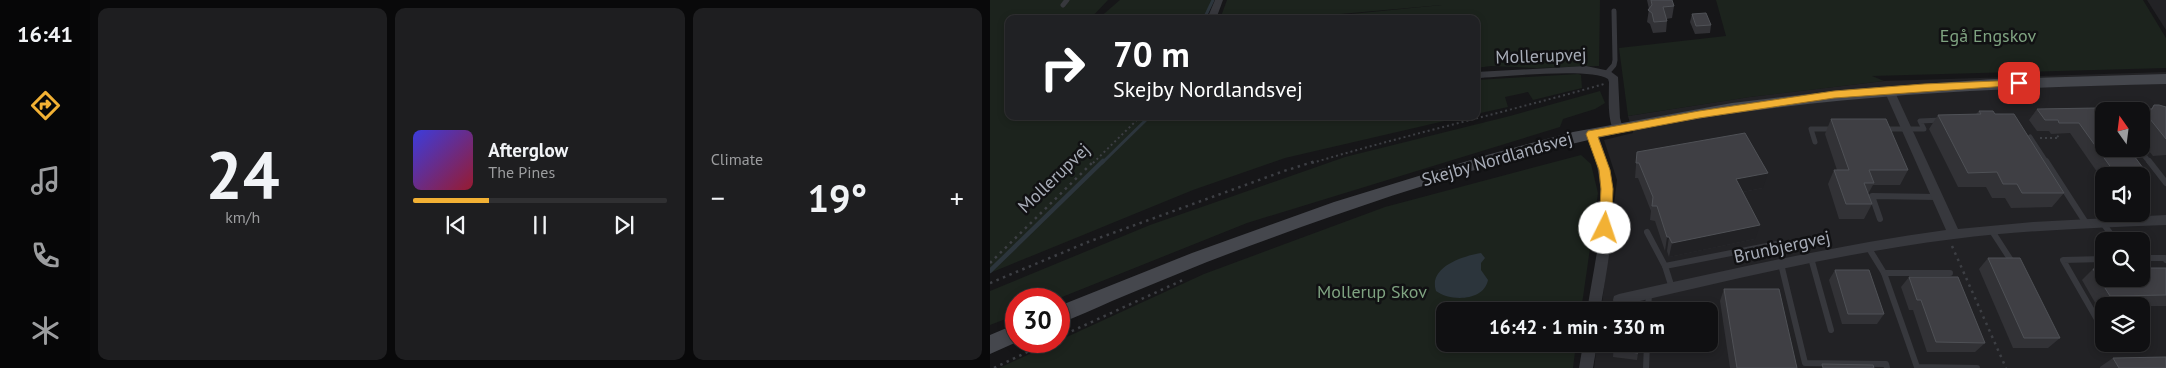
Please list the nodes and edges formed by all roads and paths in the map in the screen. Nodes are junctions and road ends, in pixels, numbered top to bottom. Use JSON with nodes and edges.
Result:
{"nodes":[{"id":1,"x":1067,"y":0,"type":"edge"},
{"id":2,"x":1219,"y":0,"type":"edge"},
{"id":3,"x":1063,"y":5,"type":"dead end"},
{"id":4,"x":1614,"y":11,"type":"dead end"},
{"id":5,"x":1213,"y":15,"type":"edge"},
{"id":6,"x":1607,"y":73,"type":"junction"},
{"id":7,"x":1480,"y":75,"type":"edge"},
{"id":8,"x":2166,"y":79,"type":"edge"},
{"id":9,"x":1614,"y":82,"type":"junction"},
{"id":10,"x":1889,"y":90,"type":"junction"},
{"id":11,"x":1480,"y":118,"type":"edge"},
{"id":12,"x":1137,"y":120,"type":"edge"},
{"id":13,"x":1471,"y":120,"type":"edge"},
{"id":14,"x":1950,"y":120,"type":"edge"},
{"id":15,"x":1618,"y":129,"type":"junction"},
{"id":16,"x":1840,"y":129,"type":"edge"},
{"id":17,"x":1878,"y":129,"type":"edge"},
{"id":18,"x":1907,"y":130,"type":"junction"},
{"id":19,"x":1592,"y":134,"type":"junction"},
{"id":20,"x":2056,"y":134,"type":"dead end"},
{"id":21,"x":2031,"y":138,"type":"joint"},
{"id":22,"x":1815,"y":142,"type":"dead end"},
{"id":23,"x":2146,"y":158,"type":"edge"},
{"id":24,"x":2166,"y":183,"type":"edge"},
{"id":25,"x":1937,"y":197,"type":"junction"},
{"id":26,"x":1880,"y":219,"type":"dead end"},
{"id":27,"x":2150,"y":220,"type":"edge"},
{"id":28,"x":2166,"y":220,"type":"edge"},
{"id":29,"x":2102,"y":222,"type":"joint"},
{"id":30,"x":2086,"y":223,"type":"junction"},
{"id":31,"x":1992,"y":231,"type":"junction"},
{"id":32,"x":1646,"y":232,"type":"dead end"},
{"id":33,"x":2109,"y":232,"type":"edge"},
{"id":34,"x":1951,"y":235,"type":"junction"},
{"id":35,"x":1777,"y":244,"type":"dead end"},
{"id":36,"x":1868,"y":247,"type":"junction"},
{"id":37,"x":1811,"y":258,"type":"junction"},
{"id":38,"x":2150,"y":258,"type":"edge"},
{"id":39,"x":2095,"y":259,"type":"edge"},
{"id":40,"x":2166,"y":260,"type":"edge"},
{"id":41,"x":990,"y":263,"type":"edge"},
{"id":42,"x":1781,"y":264,"type":"junction"},
{"id":43,"x":1664,"y":266,"type":"junction"},
{"id":44,"x":2018,"y":270,"type":"edge"},
{"id":45,"x":1884,"y":274,"type":"junction"},
{"id":46,"x":1950,"y":274,"type":"dead end"},
{"id":47,"x":1194,"y":275,"type":"dead end"},
{"id":48,"x":990,"y":283,"type":"edge"},
{"id":49,"x":1672,"y":288,"type":"junction"},
{"id":50,"x":1649,"y":293,"type":"junction"},
{"id":51,"x":1619,"y":300,"type":"dead end"},
{"id":52,"x":1595,"y":302,"type":"edge"},
{"id":53,"x":1648,"y":302,"type":"edge"},
{"id":54,"x":1070,"y":310,"type":"edge"},
{"id":55,"x":2095,"y":315,"type":"edge"},
{"id":56,"x":1831,"y":330,"type":"dead end"},
{"id":57,"x":1070,"y":332,"type":"edge"},
{"id":58,"x":1005,"y":338,"type":"edge"},
{"id":59,"x":990,"y":344,"type":"edge"},
{"id":60,"x":1589,"y":352,"type":"edge"},
{"id":61,"x":1647,"y":352,"type":"edge"},
{"id":62,"x":1025,"y":353,"type":"edge"},
{"id":63,"x":994,"y":368,"type":"edge"},
{"id":64,"x":1586,"y":368,"type":"edge"},
{"id":65,"x":1646,"y":368,"type":"edge"},
{"id":66,"x":1887,"y":368,"type":"edge"},
{"id":67,"x":1977,"y":368,"type":"edge"},
{"id":68,"x":2006,"y":368,"type":"edge"}],
"edges":[{"from":1,"to":3,"type":"lane"},
{"from":2,"to":5,"type":"street"},
{"from":4,"to":6,"type":"lane"},
{"from":6,"to":7,"type":"street","name":"Mollerupvej"},
{"from":6,"to":9,"type":"street"},
{"from":8,"to":10,"type":"street","name":"Skejby Nordlandsvej"},
{"from":9,"to":11,"type":"path"},
{"from":9,"to":15,"type":"street"},
{"from":10,"to":15,"type":"street","name":"Skejby Nordlandsvej"},
{"from":10,"to":18,"type":"street"},
{"from":12,"to":41,"type":"path","name":"Mollerupvej"},
{"from":13,"to":48,"type":"path"},
{"from":14,"to":18,"type":"lane"},
{"from":15,"to":19,"type":"street","name":"Skejby Nordlandsvej"},
{"from":16,"to":22,"type":"lane"},
{"from":17,"to":18,"type":"lane"},
{"from":18,"to":25,"type":"street"},
{"from":19,"to":52,"type":"street"},
{"from":19,"to":54,"type":"street","name":"Skejby Nordlandsvej"},
{"from":20,"to":21,"type":"path"},
{"from":21,"to":30,"type":"lane"},
{"from":23,"to":24,"type":"lane"},
{"from":25,"to":26,"type":"lane"},
{"from":25,"to":34,"type":"street"},
{"from":27,"to":28,"type":"street","name":"Brunbjergvej"},
{"from":29,"to":30,"type":"street","name":"Brunbjergvej"},
{"from":29,"to":33,"type":"lane"},
{"from":30,"to":31,"type":"street","name":"Brunbjergvej"},
{"from":31,"to":34,"type":"street","name":"Brunbjergvej"},
{"from":31,"to":44,"type":"lane"},
{"from":32,"to":43,"type":"lane"},
{"from":34,"to":36,"type":"street","name":"Brunbjergvej"},
{"from":34,"to":68,"type":"path"},
{"from":35,"to":43,"type":"lane"},
{"from":36,"to":37,"type":"street","name":"Brunbjergvej"},
{"from":36,"to":45,"type":"lane"},
{"from":37,"to":42,"type":"street","name":"Brunbjergvej"},
{"from":37,"to":56,"type":"lane"},
{"from":38,"to":40,"type":"lane"},
{"from":39,"to":55,"type":"lane"},
{"from":42,"to":49,"type":"street","name":"Brunbjergvej"},
{"from":42,"to":66,"type":"lane"},
{"from":43,"to":49,"type":"lane"},
{"from":45,"to":46,"type":"lane"},
{"from":45,"to":67,"type":"lane"},
{"from":47,"to":57,"type":"path"},
{"from":49,"to":50,"type":"street","name":"Brunbjergvej"},
{"from":50,"to":51,"type":"street","name":"Brunbjergvej"},
{"from":50,"to":53,"type":"lane"},
{"from":58,"to":59,"type":"street"},
{"from":60,"to":64,"type":"street"},
{"from":61,"to":65,"type":"lane"},
{"from":62,"to":63,"type":"path"}]}
